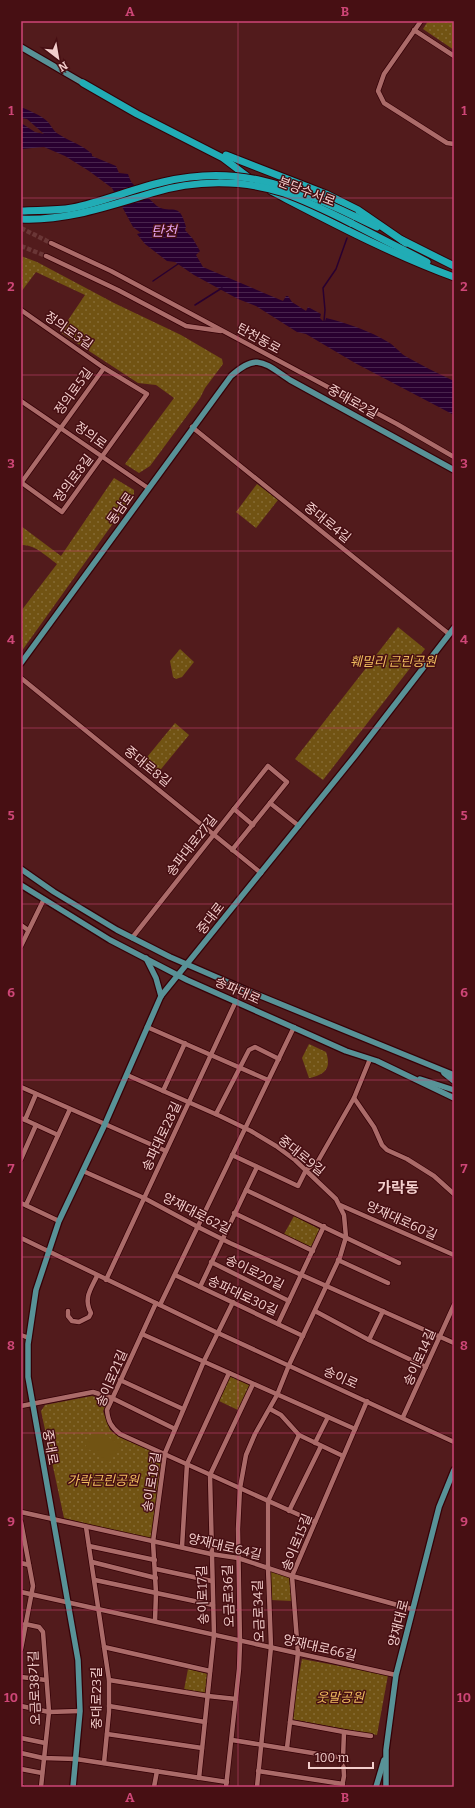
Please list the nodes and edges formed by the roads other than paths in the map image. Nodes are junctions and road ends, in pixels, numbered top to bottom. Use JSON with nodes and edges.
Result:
{"nodes":[{"id":1,"x":421,"y":21,"type":"edge"},
{"id":2,"x":414,"y":30,"type":"junction"},
{"id":3,"x":21,"y":47,"type":"edge"},
{"id":4,"x":454,"y":56,"type":"edge"},
{"id":5,"x":83,"y":83,"type":"junction"},
{"id":6,"x":454,"y":144,"type":"edge"},
{"id":7,"x":21,"y":210,"type":"edge"},
{"id":8,"x":356,"y":213,"type":"junction"},
{"id":9,"x":21,"y":219,"type":"edge"},
{"id":10,"x":51,"y":243,"type":"tunnel mouth"},
{"id":11,"x":46,"y":256,"type":"tunnel mouth"},
{"id":12,"x":454,"y":266,"type":"edge"},
{"id":13,"x":454,"y":276,"type":"edge"},
{"id":14,"x":21,"y":310,"type":"edge"},
{"id":15,"x":225,"y":332,"type":"junction"},
{"id":16,"x":240,"y":367,"type":"joint"},
{"id":17,"x":104,"y":368,"type":"junction"},
{"id":18,"x":21,"y":401,"type":"edge"},
{"id":19,"x":61,"y":427,"type":"junction"},
{"id":20,"x":192,"y":427,"type":"junction"},
{"id":21,"x":102,"y":457,"type":"junction"},
{"id":22,"x":454,"y":457,"type":"edge"},
{"id":23,"x":454,"y":470,"type":"edge"},
{"id":24,"x":21,"y":483,"type":"edge"},
{"id":25,"x":148,"y":488,"type":"junction"},
{"id":26,"x":454,"y":628,"type":"edge"},
{"id":27,"x":449,"y":634,"type":"junction"},
{"id":28,"x":21,"y":663,"type":"edge"},
{"id":29,"x":21,"y":678,"type":"edge"},
{"id":30,"x":270,"y":803,"type":"junction"},
{"id":31,"x":234,"y":809,"type":"junction"},
{"id":32,"x":252,"y":825,"type":"junction"},
{"id":33,"x":299,"y":826,"type":"junction"},
{"id":34,"x":214,"y":834,"type":"junction"},
{"id":35,"x":232,"y":850,"type":"junction"},
{"id":36,"x":21,"y":869,"type":"edge"},
{"id":37,"x":261,"y":873,"type":"junction"},
{"id":38,"x":21,"y":885,"type":"edge"},
{"id":39,"x":44,"y":899,"type":"junction"},
{"id":40,"x":21,"y":925,"type":"edge"},
{"id":41,"x":28,"y":930,"type":"junction"},
{"id":42,"x":132,"y":938,"type":"junction"},
{"id":43,"x":21,"y":946,"type":"edge"},
{"id":44,"x":146,"y":958,"type":"junction"},
{"id":45,"x":188,"y":964,"type":"junction"},
{"id":46,"x":178,"y":975,"type":"junction"},
{"id":47,"x":161,"y":996,"type":"junction"},
{"id":48,"x":236,"y":1001,"type":"junction"},
{"id":49,"x":146,"y":1027,"type":"junction"},
{"id":50,"x":294,"y":1027,"type":"junction"},
{"id":51,"x":185,"y":1043,"type":"junction"},
{"id":52,"x":211,"y":1055,"type":"junction"},
{"id":53,"x":279,"y":1059,"type":"junction"},
{"id":54,"x":370,"y":1059,"type":"junction"},
{"id":55,"x":240,"y":1068,"type":"junction"},
{"id":56,"x":441,"y":1070,"type":"junction"},
{"id":57,"x":127,"y":1074,"type":"junction"},
{"id":58,"x":454,"y":1075,"type":"edge"},
{"id":59,"x":411,"y":1076,"type":"junction"},
{"id":60,"x":268,"y":1080,"type":"junction"},
{"id":61,"x":454,"y":1082,"type":"edge"},
{"id":62,"x":21,"y":1087,"type":"edge"},
{"id":63,"x":163,"y":1090,"type":"junction"},
{"id":64,"x":454,"y":1090,"type":"edge"},
{"id":65,"x":36,"y":1094,"type":"junction"},
{"id":66,"x":354,"y":1098,"type":"junction"},
{"id":67,"x":454,"y":1098,"type":"edge"},
{"id":68,"x":189,"y":1102,"type":"junction"},
{"id":69,"x":70,"y":1109,"type":"junction"},
{"id":70,"x":216,"y":1114,"type":"junction"},
{"id":71,"x":23,"y":1119,"type":"edge"},
{"id":72,"x":105,"y":1124,"type":"junction"},
{"id":73,"x":36,"y":1125,"type":"junction"},
{"id":74,"x":245,"y":1128,"type":"junction"},
{"id":75,"x":58,"y":1135,"type":"junction"},
{"id":76,"x":166,"y":1151,"type":"junction"},
{"id":77,"x":232,"y":1155,"type":"junction"},
{"id":78,"x":21,"y":1159,"type":"edge"},
{"id":79,"x":257,"y":1167,"type":"junction"},
{"id":80,"x":306,"y":1170,"type":"junction"},
{"id":81,"x":83,"y":1171,"type":"junction"},
{"id":82,"x":246,"y":1190,"type":"junction"},
{"id":83,"x":454,"y":1194,"type":"edge"},
{"id":84,"x":144,"y":1198,"type":"junction"},
{"id":85,"x":23,"y":1204,"type":"edge"},
{"id":86,"x":340,"y":1205,"type":"junction"},
{"id":87,"x":234,"y":1213,"type":"junction"},
{"id":88,"x":59,"y":1221,"type":"junction"},
{"id":89,"x":324,"y":1226,"type":"junction"},
{"id":90,"x":198,"y":1227,"type":"junction"},
{"id":91,"x":346,"y":1237,"type":"junction"},
{"id":92,"x":21,"y":1238,"type":"edge"},
{"id":93,"x":222,"y":1239,"type":"junction"},
{"id":94,"x":49,"y":1251,"type":"junction"},
{"id":95,"x":313,"y":1251,"type":"junction"},
{"id":96,"x":454,"y":1256,"type":"edge"},
{"id":97,"x":338,"y":1260,"type":"junction"},
{"id":98,"x":211,"y":1262,"type":"junction"},
{"id":99,"x":399,"y":1263,"type":"dead end"},
{"id":100,"x":302,"y":1274,"type":"junction"},
{"id":101,"x":175,"y":1275,"type":"junction"},
{"id":102,"x":97,"y":1276,"type":"junction"},
{"id":103,"x":106,"y":1280,"type":"junction"},
{"id":104,"x":388,"y":1283,"type":"dead end"},
{"id":105,"x":327,"y":1285,"type":"junction"},
{"id":106,"x":200,"y":1286,"type":"junction"},
{"id":107,"x":289,"y":1301,"type":"junction"},
{"id":108,"x":233,"y":1302,"type":"junction"},
{"id":109,"x":158,"y":1304,"type":"junction"},
{"id":110,"x":454,"y":1305,"type":"edge"},
{"id":111,"x":68,"y":1311,"type":"dead end"},
{"id":112,"x":314,"y":1311,"type":"junction"},
{"id":113,"x":383,"y":1311,"type":"junction"},
{"id":114,"x":278,"y":1324,"type":"junction"},
{"id":115,"x":218,"y":1333,"type":"junction"},
{"id":116,"x":142,"y":1334,"type":"junction"},
{"id":117,"x":21,"y":1335,"type":"edge"},
{"id":118,"x":303,"y":1336,"type":"junction"},
{"id":119,"x":440,"y":1337,"type":"junction"},
{"id":120,"x":29,"y":1338,"type":"junction"},
{"id":121,"x":369,"y":1340,"type":"junction"},
{"id":122,"x":454,"y":1343,"type":"edge"},
{"id":123,"x":204,"y":1362,"type":"junction"},
{"id":124,"x":289,"y":1365,"type":"junction"},
{"id":125,"x":426,"y":1367,"type":"junction"},
{"id":126,"x":229,"y":1374,"type":"junction"},
{"id":127,"x":120,"y":1380,"type":"junction"},
{"id":128,"x":253,"y":1384,"type":"junction"},
{"id":129,"x":277,"y":1395,"type":"junction"},
{"id":130,"x":112,"y":1398,"type":"junction"},
{"id":131,"x":367,"y":1401,"type":"junction"},
{"id":132,"x":32,"y":1405,"type":"junction"},
{"id":133,"x":21,"y":1406,"type":"edge"},
{"id":134,"x":183,"y":1409,"type":"junction"},
{"id":135,"x":270,"y":1409,"type":"junction"},
{"id":136,"x":328,"y":1417,"type":"junction"},
{"id":137,"x":403,"y":1417,"type":"junction"},
{"id":138,"x":175,"y":1429,"type":"junction"},
{"id":139,"x":355,"y":1429,"type":"junction"},
{"id":140,"x":299,"y":1435,"type":"junction"},
{"id":141,"x":454,"y":1442,"type":"edge"},
{"id":142,"x":315,"y":1443,"type":"junction"},
{"id":143,"x":321,"y":1446,"type":"junction"},
{"id":144,"x":165,"y":1453,"type":"junction"},
{"id":145,"x":343,"y":1456,"type":"junction"},
{"id":146,"x":187,"y":1464,"type":"junction"},
{"id":147,"x":454,"y":1470,"type":"edge"},
{"id":148,"x":210,"y":1475,"type":"junction"},
{"id":149,"x":240,"y":1488,"type":"junction"},
{"id":150,"x":268,"y":1501,"type":"junction"},
{"id":151,"x":289,"y":1510,"type":"junction"},
{"id":152,"x":21,"y":1512,"type":"edge"},
{"id":153,"x":53,"y":1519,"type":"junction"},
{"id":154,"x":21,"y":1522,"type":"edge"},
{"id":155,"x":315,"y":1522,"type":"junction"},
{"id":156,"x":86,"y":1526,"type":"junction"},
{"id":157,"x":23,"y":1539,"type":"edge"},
{"id":158,"x":154,"y":1542,"type":"junction"},
{"id":159,"x":89,"y":1546,"type":"junction"},
{"id":160,"x":182,"y":1547,"type":"junction"},
{"id":161,"x":211,"y":1554,"type":"junction"},
{"id":162,"x":238,"y":1558,"type":"junction"},
{"id":163,"x":155,"y":1560,"type":"junction"},
{"id":164,"x":92,"y":1562,"type":"junction"},
{"id":165,"x":21,"y":1563,"type":"edge"},
{"id":166,"x":29,"y":1565,"type":"junction"},
{"id":167,"x":268,"y":1568,"type":"junction"},
{"id":168,"x":156,"y":1569,"type":"junction"},
{"id":169,"x":292,"y":1576,"type":"junction"},
{"id":170,"x":156,"y":1578,"type":"junction"},
{"id":171,"x":94,"y":1580,"type":"junction"},
{"id":172,"x":212,"y":1581,"type":"junction"},
{"id":173,"x":21,"y":1592,"type":"edge"},
{"id":174,"x":156,"y":1593,"type":"junction"},
{"id":175,"x":31,"y":1594,"type":"junction"},
{"id":176,"x":68,"y":1602,"type":"junction"},
{"id":177,"x":213,"y":1605,"type":"junction"},
{"id":178,"x":99,"y":1609,"type":"junction"},
{"id":179,"x":412,"y":1609,"type":"junction"},
{"id":180,"x":155,"y":1621,"type":"junction"},
{"id":181,"x":25,"y":1624,"type":"junction"},
{"id":182,"x":214,"y":1635,"type":"junction"},
{"id":183,"x":240,"y":1641,"type":"junction"},
{"id":184,"x":104,"y":1647,"type":"junction"},
{"id":185,"x":271,"y":1647,"type":"junction"},
{"id":186,"x":21,"y":1649,"type":"edge"},
{"id":187,"x":298,"y":1653,"type":"junction"},
{"id":188,"x":210,"y":1671,"type":"junction"},
{"id":189,"x":396,"y":1675,"type":"junction"},
{"id":190,"x":21,"y":1677,"type":"edge"},
{"id":191,"x":46,"y":1680,"type":"junction"},
{"id":192,"x":109,"y":1680,"type":"junction"},
{"id":193,"x":208,"y":1696,"type":"junction"},
{"id":194,"x":236,"y":1699,"type":"junction"},
{"id":195,"x":21,"y":1706,"type":"edge"},
{"id":196,"x":109,"y":1706,"type":"junction"},
{"id":197,"x":80,"y":1711,"type":"junction"},
{"id":198,"x":49,"y":1712,"type":"junction"},
{"id":199,"x":205,"y":1722,"type":"junction"},
{"id":200,"x":290,"y":1722,"type":"junction"},
{"id":201,"x":344,"y":1732,"type":"junction"},
{"id":202,"x":107,"y":1734,"type":"junction"},
{"id":203,"x":371,"y":1736,"type":"dead end"},
{"id":204,"x":21,"y":1738,"type":"edge"},
{"id":205,"x":232,"y":1740,"type":"junction"},
{"id":206,"x":45,"y":1743,"type":"junction"},
{"id":207,"x":261,"y":1744,"type":"junction"},
{"id":208,"x":202,"y":1748,"type":"junction"},
{"id":209,"x":286,"y":1748,"type":"junction"},
{"id":210,"x":386,"y":1750,"type":"junction"},
{"id":211,"x":21,"y":1753,"type":"edge"},
{"id":212,"x":43,"y":1758,"type":"junction"},
{"id":213,"x":343,"y":1758,"type":"junction"},
{"id":214,"x":76,"y":1759,"type":"junction"},
{"id":215,"x":104,"y":1763,"type":"junction"},
{"id":216,"x":21,"y":1769,"type":"edge"},
{"id":217,"x":157,"y":1771,"type":"junction"},
{"id":218,"x":258,"y":1771,"type":"junction"},
{"id":219,"x":42,"y":1773,"type":"junction"},
{"id":220,"x":199,"y":1778,"type":"junction"},
{"id":221,"x":227,"y":1784,"type":"edge"},
{"id":222,"x":343,"y":1785,"type":"edge"},
{"id":223,"x":387,"y":1786,"type":"edge"},
{"id":224,"x":40,"y":1787,"type":"edge"},
{"id":225,"x":73,"y":1787,"type":"edge"},
{"id":226,"x":154,"y":1787,"type":"edge"},
{"id":227,"x":256,"y":1787,"type":"edge"},
{"id":228,"x":376,"y":1787,"type":"edge"}],
"edges":[{"from":1,"to":2,"type":"street"},
{"from":2,"to":4,"type":"street"},
{"from":2,"to":6,"type":"street"},
{"from":3,"to":5,"type":"main road"},
{"from":5,"to":8,"type":"highway"},
{"from":5,"to":13,"type":"highway"},
{"from":7,"to":8,"type":"highway","name":"분당수서로","bridge":true},
{"from":8,"to":12,"type":"highway","name":"분당수서로"},
{"from":9,"to":13,"type":"highway","name":"분당수서로","bridge":true},
{"from":10,"to":15,"type":"street","name":"탄천동로"},
{"from":11,"to":15,"type":"street"},
{"from":14,"to":17,"type":"street","name":"정의로3길"},
{"from":15,"to":22,"type":"street","name":"탄천동로"},
{"from":16,"to":20,"type":"main road","name":"동남로"},
{"from":16,"to":23,"type":"main road","name":"중대로2길"},
{"from":17,"to":19,"type":"street","name":"정의로5길"},
{"from":17,"to":21,"type":"street","name":"정의로3길"},
{"from":18,"to":19,"type":"street","name":"정의로"},
{"from":19,"to":21,"type":"street","name":"정의로"},
{"from":19,"to":24,"type":"street","name":"정의로5길"},
{"from":20,"to":25,"type":"main road","name":"동남로"},
{"from":20,"to":27,"type":"street","name":"중대로4길"},
{"from":21,"to":24,"type":"street","name":"정의로8길"},
{"from":21,"to":25,"type":"street","name":"정의로"},
{"from":25,"to":28,"type":"main road","name":"동남로"},
{"from":26,"to":27,"type":"main road","name":"중대로"},
{"from":27,"to":33,"type":"main road","name":"중대로"},
{"from":29,"to":34,"type":"street","name":"중대로8길"},
{"from":30,"to":31,"type":"street","name":"송파대로27길"},
{"from":30,"to":32,"type":"street"},
{"from":30,"to":33,"type":"street"},
{"from":31,"to":32,"type":"street"},
{"from":31,"to":34,"type":"street","name":"송파대로27길"},
{"from":32,"to":35,"type":"street"},
{"from":33,"to":37,"type":"main road","name":"중대로"},
{"from":34,"to":35,"type":"street","name":"중대로8길"},
{"from":34,"to":42,"type":"street","name":"송파대로27길"},
{"from":35,"to":37,"type":"street","name":"중대로8길"},
{"from":36,"to":42,"type":"main road","name":"송파대로"},
{"from":37,"to":45,"type":"main road","name":"중대로"},
{"from":38,"to":39,"type":"main road","name":"송파대로"},
{"from":39,"to":41,"type":"street"},
{"from":39,"to":44,"type":"main road","name":"송파대로"},
{"from":40,"to":41,"type":"street"},
{"from":41,"to":43,"type":"street"},
{"from":42,"to":45,"type":"main road","name":"송파대로"},
{"from":44,"to":46,"type":"main road","name":"송파대로"},
{"from":44,"to":47,"type":"main road"},
{"from":45,"to":46,"type":"main road","name":"중대로"},
{"from":45,"to":56,"type":"main road","name":"송파대로"},
{"from":46,"to":47,"type":"main road","name":"중대로"},
{"from":46,"to":48,"type":"main road","name":"송파대로"},
{"from":47,"to":49,"type":"main road","name":"중대로"},
{"from":48,"to":50,"type":"main road","name":"송파대로"},
{"from":48,"to":52,"type":"street","name":"송파대로28길"},
{"from":49,"to":51,"type":"street"},
{"from":49,"to":57,"type":"main road","name":"중대로"},
{"from":50,"to":53,"type":"street"},
{"from":50,"to":54,"type":"main road","name":"송파대로"},
{"from":51,"to":52,"type":"street"},
{"from":51,"to":63,"type":"street"},
{"from":52,"to":55,"type":"street"},
{"from":52,"to":68,"type":"street","name":"송파대로28길"},
{"from":53,"to":55,"type":"street"},
{"from":53,"to":60,"type":"street"},
{"from":54,"to":59,"type":"main road","name":"송파대로"},
{"from":54,"to":66,"type":"street"},
{"from":55,"to":60,"type":"street"},
{"from":55,"to":70,"type":"street"},
{"from":56,"to":58,"type":"main road","name":"송파대로"},
{"from":56,"to":61,"type":"main road"},
{"from":57,"to":63,"type":"street","name":"중대로9길"},
{"from":57,"to":72,"type":"main road","name":"중대로"},
{"from":59,"to":64,"type":"main road"},
{"from":59,"to":67,"type":"main road","name":"송파대로"},
{"from":60,"to":74,"type":"street"},
{"from":62,"to":65,"type":"street"},
{"from":63,"to":68,"type":"street","name":"중대로9길"},
{"from":65,"to":69,"type":"street"},
{"from":65,"to":71,"type":"street"},
{"from":66,"to":80,"type":"street"},
{"from":66,"to":83,"type":"street"},
{"from":68,"to":70,"type":"street","name":"중대로9길"},
{"from":68,"to":76,"type":"street","name":"송파대로28길"},
{"from":69,"to":72,"type":"street"},
{"from":69,"to":75,"type":"street"},
{"from":70,"to":74,"type":"street","name":"중대로9길"},
{"from":71,"to":73,"type":"street"},
{"from":72,"to":76,"type":"street"},
{"from":72,"to":81,"type":"main road","name":"중대로"},
{"from":73,"to":75,"type":"street"},
{"from":73,"to":78,"type":"street"},
{"from":74,"to":77,"type":"street"},
{"from":74,"to":80,"type":"street","name":"중대로9길"},
{"from":75,"to":85,"type":"street"},
{"from":76,"to":84,"type":"street","name":"송파대로28길"},
{"from":77,"to":79,"type":"street"},
{"from":77,"to":90,"type":"street"},
{"from":79,"to":80,"type":"street"},
{"from":79,"to":82,"type":"street","name":"송이로20길"},
{"from":80,"to":86,"type":"street","name":"중대로9길"},
{"from":81,"to":84,"type":"street","name":"양재대로62길"},
{"from":81,"to":88,"type":"main road","name":"중대로"},
{"from":82,"to":87,"type":"street","name":"송이로20길"},
{"from":82,"to":89,"type":"street"},
{"from":84,"to":90,"type":"street","name":"양재대로62길"},
{"from":84,"to":103,"type":"street","name":"송파대로28길"},
{"from":85,"to":88,"type":"street"},
{"from":86,"to":91,"type":"street","name":"중대로9길"},
{"from":86,"to":96,"type":"street","name":"양재대로60길"},
{"from":87,"to":93,"type":"street","name":"송이로20길"},
{"from":87,"to":95,"type":"street"},
{"from":88,"to":94,"type":"main road","name":"중대로"},
{"from":89,"to":91,"type":"street"},
{"from":89,"to":95,"type":"street"},
{"from":90,"to":93,"type":"street","name":"양재대로62길"},
{"from":90,"to":101,"type":"street"},
{"from":91,"to":97,"type":"street","name":"중대로9길"},
{"from":91,"to":99,"type":"street"},
{"from":92,"to":94,"type":"street","name":"송이로"},
{"from":93,"to":98,"type":"street","name":"송이로20길"},
{"from":93,"to":100,"type":"street","name":"양재대로62길"},
{"from":94,"to":102,"type":"street","name":"송이로"},
{"from":94,"to":120,"type":"main road","name":"중대로"},
{"from":95,"to":100,"type":"street"},
{"from":97,"to":104,"type":"street"},
{"from":97,"to":105,"type":"street","name":"중대로9길"},
{"from":98,"to":106,"type":"street","name":"송이로20길"},
{"from":98,"to":107,"type":"street","name":"송이로20길"},
{"from":100,"to":105,"type":"street","name":"양재대로62길"},
{"from":100,"to":107,"type":"street"},
{"from":101,"to":106,"type":"street","name":"송파대로30길"},
{"from":101,"to":109,"type":"street"},
{"from":102,"to":103,"type":"street","name":"송이로"},
{"from":102,"to":111,"type":"street"},
{"from":103,"to":109,"type":"street","name":"송이로"},
{"from":105,"to":112,"type":"street","name":"중대로9길"},
{"from":105,"to":113,"type":"street","name":"양재대로62길"},
{"from":106,"to":108,"type":"street","name":"송파대로30길"},
{"from":107,"to":114,"type":"street"},
{"from":108,"to":114,"type":"street","name":"송파대로30길"},
{"from":108,"to":115,"type":"street"},
{"from":109,"to":115,"type":"street","name":"송이로"},
{"from":109,"to":116,"type":"street","name":"송이로21길"},
{"from":110,"to":119,"type":"street","name":"송이로14길"},
{"from":112,"to":118,"type":"street","name":"중대로9길"},
{"from":112,"to":121,"type":"street"},
{"from":113,"to":119,"type":"street","name":"양재대로62길"},
{"from":113,"to":121,"type":"street"},
{"from":114,"to":118,"type":"street","name":"송파대로30길"},
{"from":115,"to":123,"type":"street","name":"송이로19길"},
{"from":115,"to":124,"type":"street","name":"송이로"},
{"from":116,"to":123,"type":"street"},
{"from":116,"to":127,"type":"street","name":"송이로21길"},
{"from":117,"to":120,"type":"street"},
{"from":118,"to":124,"type":"street","name":"중대로9길"},
{"from":119,"to":122,"type":"street","name":"양재대로62길"},
{"from":119,"to":125,"type":"street","name":"송이로14길"},
{"from":120,"to":132,"type":"main road","name":"중대로"},
{"from":121,"to":125,"type":"street"},
{"from":123,"to":126,"type":"street"},
{"from":123,"to":134,"type":"street","name":"송이로19길"},
{"from":124,"to":129,"type":"street","name":"오금로36길"},
{"from":124,"to":131,"type":"street","name":"송이로"},
{"from":125,"to":137,"type":"street","name":"송이로14길"},
{"from":126,"to":128,"type":"street"},
{"from":126,"to":146,"type":"street"},
{"from":127,"to":130,"type":"street","name":"송이로21길"},
{"from":127,"to":134,"type":"street"},
{"from":128,"to":129,"type":"street"},
{"from":128,"to":148,"type":"street","name":"송이로17길"},
{"from":129,"to":135,"type":"street","name":"오금로36길"},
{"from":129,"to":136,"type":"street"},
{"from":130,"to":132,"type":"street"},
{"from":130,"to":138,"type":"street"},
{"from":130,"to":144,"type":"street","name":"송이로21길"},
{"from":131,"to":137,"type":"street","name":"송이로"},
{"from":131,"to":139,"type":"street","name":"송이로15길"},
{"from":132,"to":133,"type":"street"},
{"from":132,"to":153,"type":"main road","name":"중대로"},
{"from":134,"to":138,"type":"street","name":"송이로19길"},
{"from":135,"to":140,"type":"street"},
{"from":135,"to":149,"type":"street","name":"오금로36길"},
{"from":136,"to":139,"type":"street"},
{"from":136,"to":142,"type":"street"},
{"from":137,"to":141,"type":"street","name":"송이로"},
{"from":138,"to":144,"type":"street","name":"송이로19길"},
{"from":139,"to":145,"type":"street","name":"송이로15길"},
{"from":140,"to":142,"type":"street"},
{"from":140,"to":150,"type":"street","name":"오금로34길"},
{"from":142,"to":143,"type":"street"},
{"from":143,"to":145,"type":"street"},
{"from":143,"to":151,"type":"street"},
{"from":144,"to":146,"type":"street","name":"송이로21길"},
{"from":144,"to":158,"type":"street","name":"송이로19길"},
{"from":145,"to":155,"type":"street","name":"송이로15길"},
{"from":146,"to":148,"type":"street","name":"송이로21길"},
{"from":146,"to":160,"type":"street"},
{"from":147,"to":179,"type":"main road","name":"양재대로"},
{"from":148,"to":149,"type":"street","name":"송이로21길"},
{"from":148,"to":161,"type":"street","name":"송이로17길"},
{"from":149,"to":150,"type":"street","name":"송이로21길"},
{"from":149,"to":162,"type":"street","name":"오금로36길"},
{"from":150,"to":151,"type":"street","name":"송이로21길"},
{"from":150,"to":167,"type":"street","name":"오금로34길"},
{"from":151,"to":155,"type":"street","name":"송이로21길"},
{"from":152,"to":153,"type":"street","name":"양재대로64길"},
{"from":153,"to":156,"type":"street","name":"양재대로64길"},
{"from":153,"to":176,"type":"main road","name":"중대로"},
{"from":154,"to":157,"type":"street"},
{"from":155,"to":169,"type":"street","name":"송이로15길"},
{"from":156,"to":158,"type":"street","name":"양재대로64길"},
{"from":156,"to":159,"type":"street"},
{"from":157,"to":166,"type":"street"},
{"from":158,"to":160,"type":"street","name":"양재대로64길"},
{"from":158,"to":163,"type":"street","name":"송이로19길"},
{"from":159,"to":163,"type":"street"},
{"from":159,"to":164,"type":"street"},
{"from":160,"to":161,"type":"street","name":"양재대로64길"},
{"from":161,"to":162,"type":"street","name":"양재대로64길"},
{"from":161,"to":172,"type":"street","name":"송이로17길"},
{"from":162,"to":167,"type":"street","name":"양재대로64길"},
{"from":162,"to":183,"type":"street","name":"오금로36길"},
{"from":163,"to":168,"type":"street","name":"송이로19길"},
{"from":164,"to":170,"type":"street"},
{"from":164,"to":171,"type":"street"},
{"from":165,"to":166,"type":"street"},
{"from":166,"to":175,"type":"street"},
{"from":167,"to":169,"type":"street","name":"양재대로64길"},
{"from":167,"to":185,"type":"street","name":"오금로34길"},
{"from":168,"to":170,"type":"street","name":"송이로19길"},
{"from":168,"to":172,"type":"street"},
{"from":169,"to":179,"type":"street","name":"양재대로64길"},
{"from":169,"to":187,"type":"street","name":"송이로15길"},
{"from":170,"to":174,"type":"street","name":"송이로19길"},
{"from":171,"to":174,"type":"street"},
{"from":171,"to":178,"type":"street"},
{"from":172,"to":177,"type":"street","name":"송이로17길"},
{"from":173,"to":175,"type":"street","name":"양재대로66길"},
{"from":174,"to":177,"type":"street"},
{"from":174,"to":180,"type":"street","name":"송이로19길"},
{"from":175,"to":176,"type":"street","name":"양재대로66길"},
{"from":175,"to":181,"type":"street"},
{"from":176,"to":178,"type":"street","name":"양재대로66길"},
{"from":176,"to":197,"type":"main road","name":"중대로"},
{"from":177,"to":182,"type":"street","name":"송이로17길"},
{"from":178,"to":180,"type":"street","name":"양재대로66길"},
{"from":178,"to":184,"type":"street","name":"중대로23길"},
{"from":179,"to":189,"type":"main road","name":"양재대로"},
{"from":180,"to":182,"type":"street","name":"양재대로66길"},
{"from":181,"to":186,"type":"street"},
{"from":181,"to":191,"type":"street","name":"오금로38가길"},
{"from":182,"to":183,"type":"street","name":"양재대로66길"},
{"from":182,"to":188,"type":"street","name":"송이로17길"},
{"from":183,"to":185,"type":"street","name":"양재대로66길"},
{"from":183,"to":194,"type":"street","name":"오금로36길"},
{"from":184,"to":188,"type":"street"},
{"from":184,"to":192,"type":"street","name":"중대로23길"},
{"from":185,"to":187,"type":"street","name":"양재대로66길"},
{"from":185,"to":207,"type":"street","name":"오금로34길"},
{"from":187,"to":189,"type":"street","name":"양재대로66길"},
{"from":187,"to":200,"type":"street","name":"송이로15길"},
{"from":188,"to":193,"type":"street","name":"송이로17길"},
{"from":189,"to":210,"type":"main road","name":"양재대로"},
{"from":190,"to":191,"type":"street"},
{"from":191,"to":198,"type":"street","name":"오금로38가길"},
{"from":192,"to":193,"type":"street"},
{"from":192,"to":196,"type":"street","name":"중대로23길"},
{"from":193,"to":194,"type":"street"},
{"from":193,"to":199,"type":"street","name":"송이로17길"},
{"from":194,"to":205,"type":"street","name":"오금로36길"},
{"from":195,"to":198,"type":"street"},
{"from":196,"to":199,"type":"street"},
{"from":196,"to":202,"type":"street","name":"중대로23길"},
{"from":197,"to":198,"type":"street"},
{"from":197,"to":214,"type":"main road","name":"중대로"},
{"from":198,"to":206,"type":"street","name":"오금로38가길"},
{"from":199,"to":208,"type":"street","name":"송이로17길"},
{"from":200,"to":201,"type":"street"},
{"from":200,"to":209,"type":"street","name":"송이로15길"},
{"from":201,"to":203,"type":"street"},
{"from":201,"to":213,"type":"street"},
{"from":202,"to":208,"type":"street"},
{"from":202,"to":215,"type":"street","name":"중대로23길"},
{"from":204,"to":206,"type":"street"},
{"from":205,"to":207,"type":"street"},
{"from":205,"to":221,"type":"street","name":"오금로36길"},
{"from":206,"to":212,"type":"street","name":"오금로38가길"},
{"from":207,"to":209,"type":"street"},
{"from":207,"to":218,"type":"street","name":"오금로34길"},
{"from":208,"to":220,"type":"street","name":"송이로17길"},
{"from":209,"to":213,"type":"street"},
{"from":210,"to":223,"type":"main road","name":"양재대로"},
{"from":210,"to":228,"type":"main road"},
{"from":211,"to":212,"type":"street"},
{"from":212,"to":214,"type":"street"},
{"from":212,"to":219,"type":"street","name":"오금로38가길"},
{"from":213,"to":222,"type":"street"},
{"from":214,"to":215,"type":"street"},
{"from":214,"to":225,"type":"main road","name":"중대로"},
{"from":215,"to":217,"type":"street"},
{"from":216,"to":219,"type":"street"},
{"from":217,"to":220,"type":"street"},
{"from":217,"to":226,"type":"street"},
{"from":218,"to":222,"type":"street"},
{"from":218,"to":227,"type":"street","name":"오금로34길"},
{"from":219,"to":224,"type":"street","name":"오금로38가길"},
{"from":220,"to":221,"type":"street"}]}
